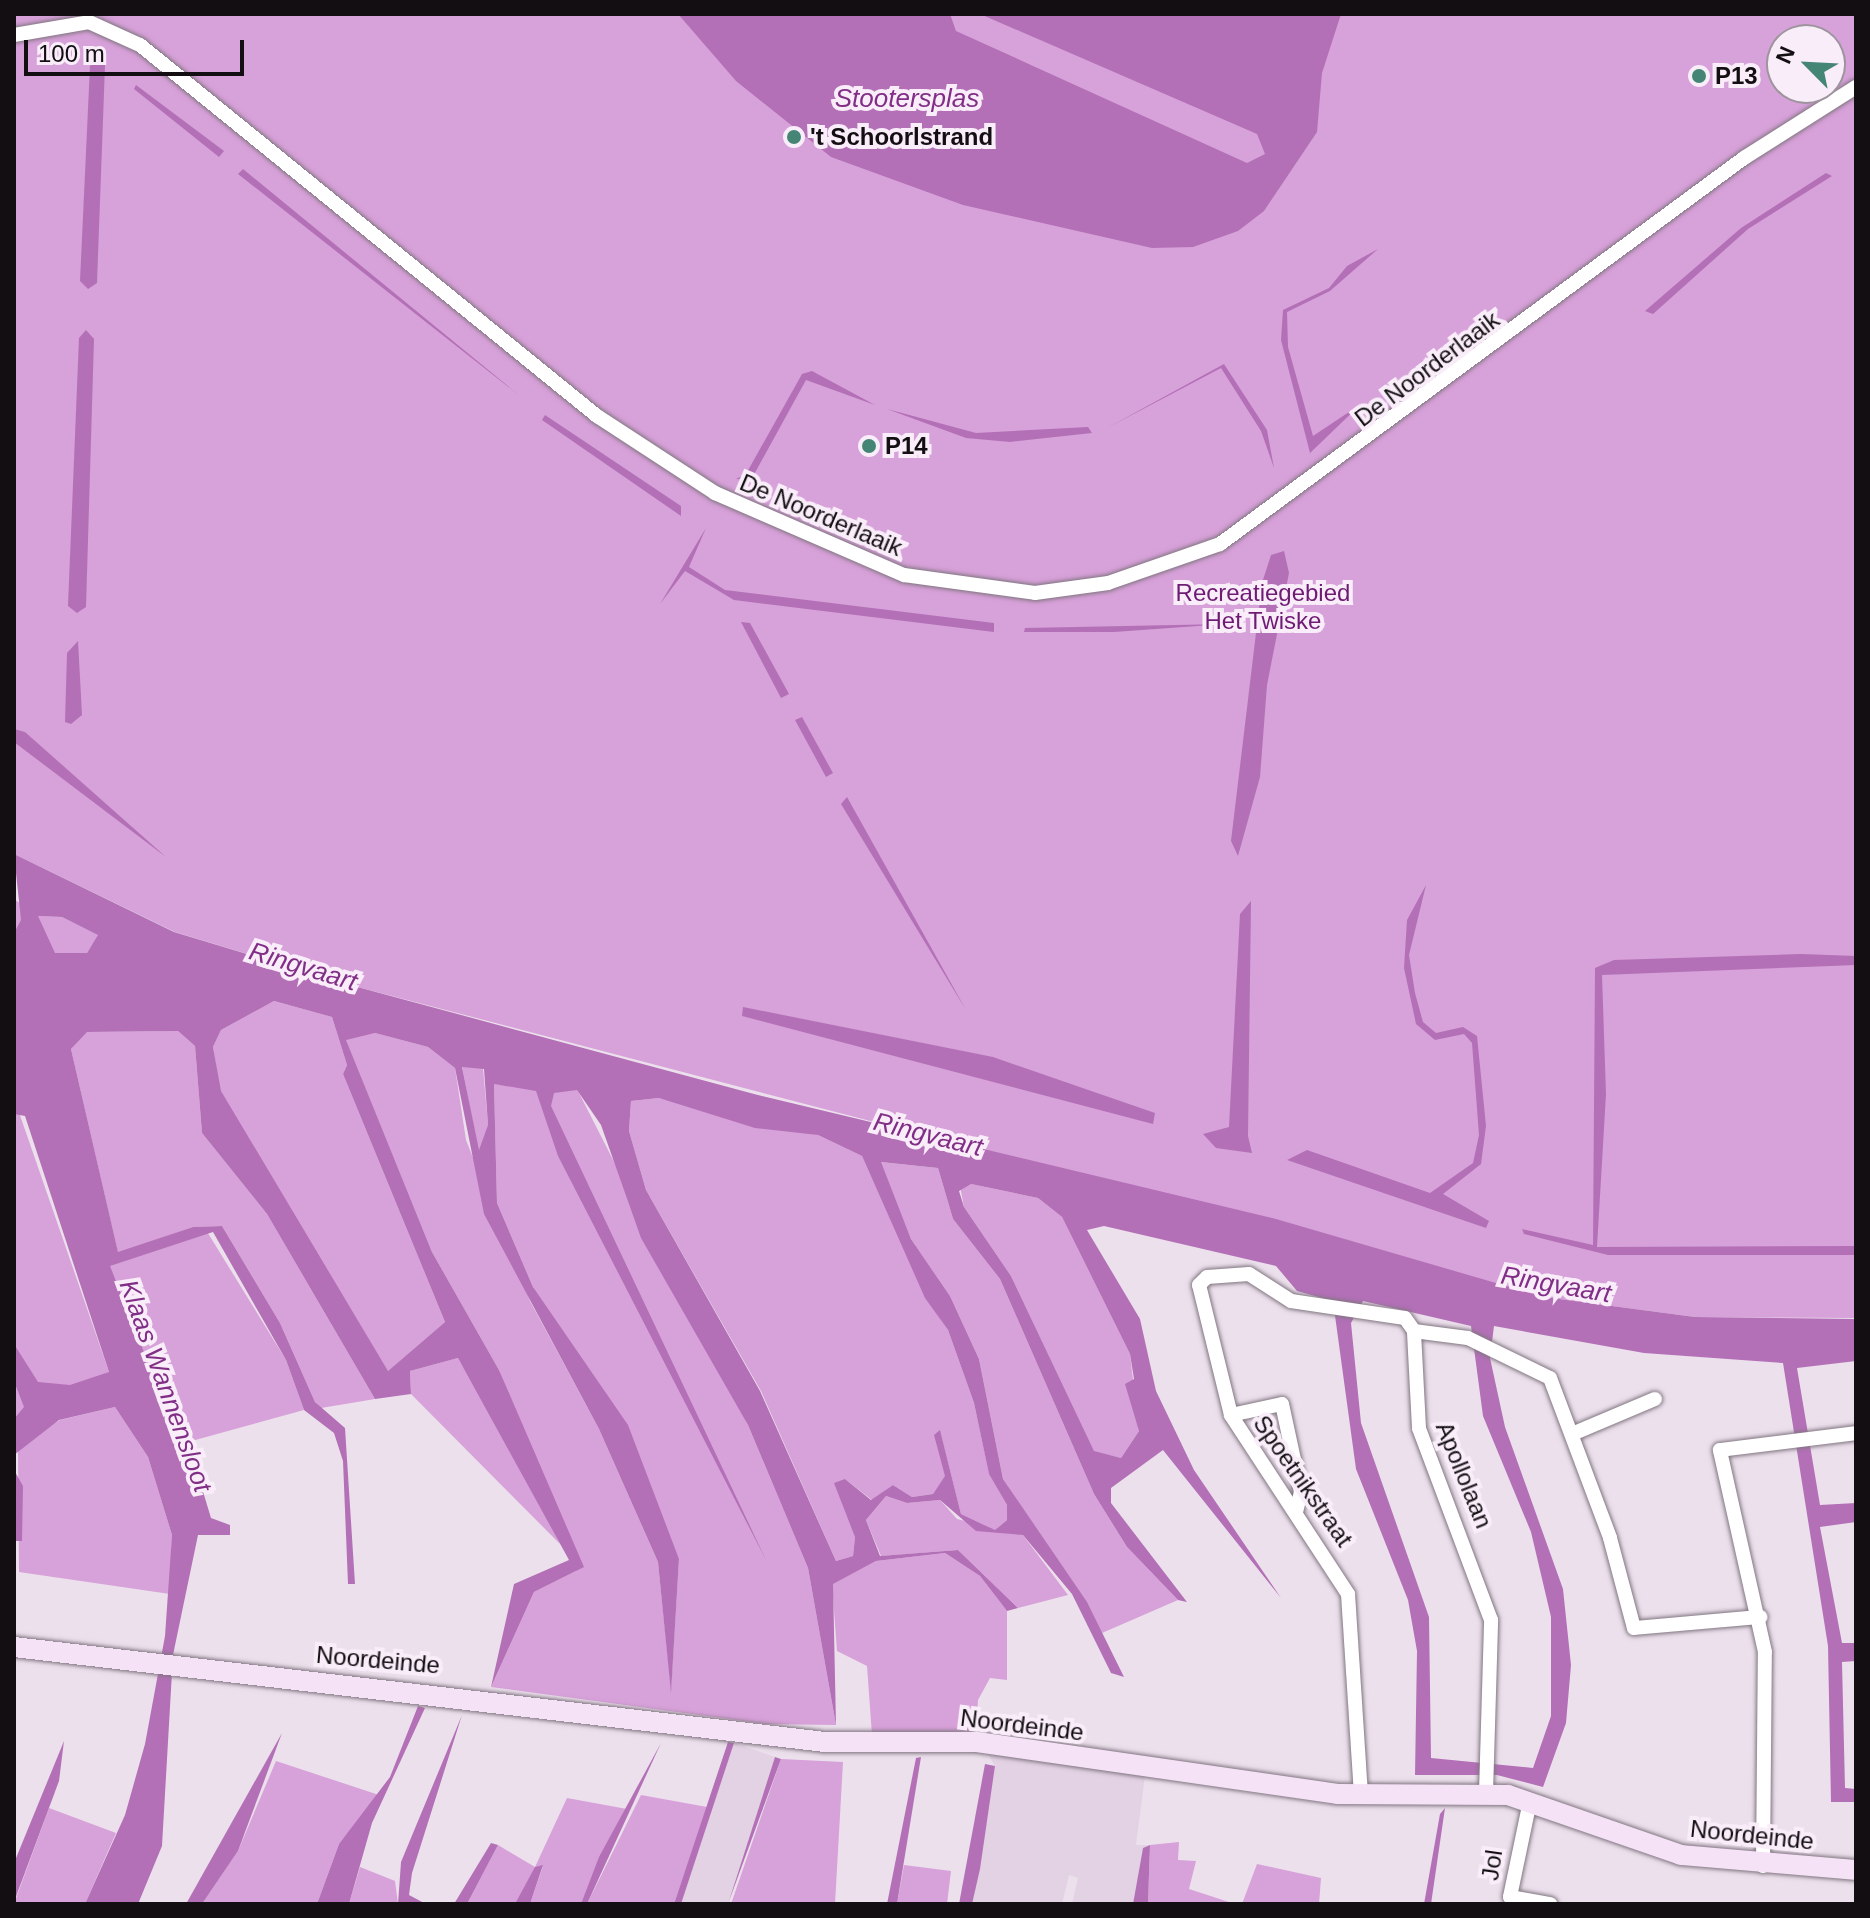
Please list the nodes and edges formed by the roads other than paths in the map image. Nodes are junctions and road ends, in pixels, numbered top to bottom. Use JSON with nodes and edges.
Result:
{"nodes":[{"id":1,"x":14,"y":35,"type":"edge"},
{"id":2,"x":1856,"y":87,"type":"edge"},
{"id":3,"x":1414,"y":1331,"type":"junction"},
{"id":4,"x":1655,"y":1399,"type":"dead end"},
{"id":5,"x":1231,"y":1415,"type":"junction"},
{"id":6,"x":1856,"y":1433,"type":"edge"},
{"id":7,"x":1572,"y":1434,"type":"junction"},
{"id":8,"x":1296,"y":1512,"type":"junction"},
{"id":9,"x":1761,"y":1617,"type":"junction"},
{"id":10,"x":14,"y":1647,"type":"edge"},
{"id":11,"x":1487,"y":1785,"type":"junction"},
{"id":12,"x":1361,"y":1795,"type":"junction"},
{"id":13,"x":1530,"y":1801,"type":"junction"},
{"id":14,"x":1763,"y":1866,"type":"junction"},
{"id":15,"x":1856,"y":1870,"type":"edge"},
{"id":16,"x":1550,"y":1904,"type":"edge"}],
"edges":[{"from":1,"to":2,"type":"street","name":"De Noorderlaaik"},
{"from":3,"to":5,"type":"street","name":"Spoetnikstraat"},
{"from":3,"to":7,"type":"street"},
{"from":3,"to":11,"type":"street","name":"Apollolaan"},
{"from":4,"to":7,"type":"street"},
{"from":5,"to":8,"type":"street","name":"Spoetnikstraat"},
{"from":5,"to":8,"type":"street"},
{"from":6,"to":9,"type":"street"},
{"from":7,"to":9,"type":"street"},
{"from":8,"to":12,"type":"street","name":"Spoetnikstraat"},
{"from":9,"to":14,"type":"street"},
{"from":10,"to":12,"type":"street","name":"Noordeinde"},
{"from":11,"to":12,"type":"street","name":"Noordeinde"},
{"from":11,"to":13,"type":"street","name":"Noordeinde"},
{"from":13,"to":14,"type":"street","name":"Noordeinde"},
{"from":13,"to":16,"type":"street","name":"Jol"},
{"from":14,"to":15,"type":"street","name":"Noordeinde"}]}
